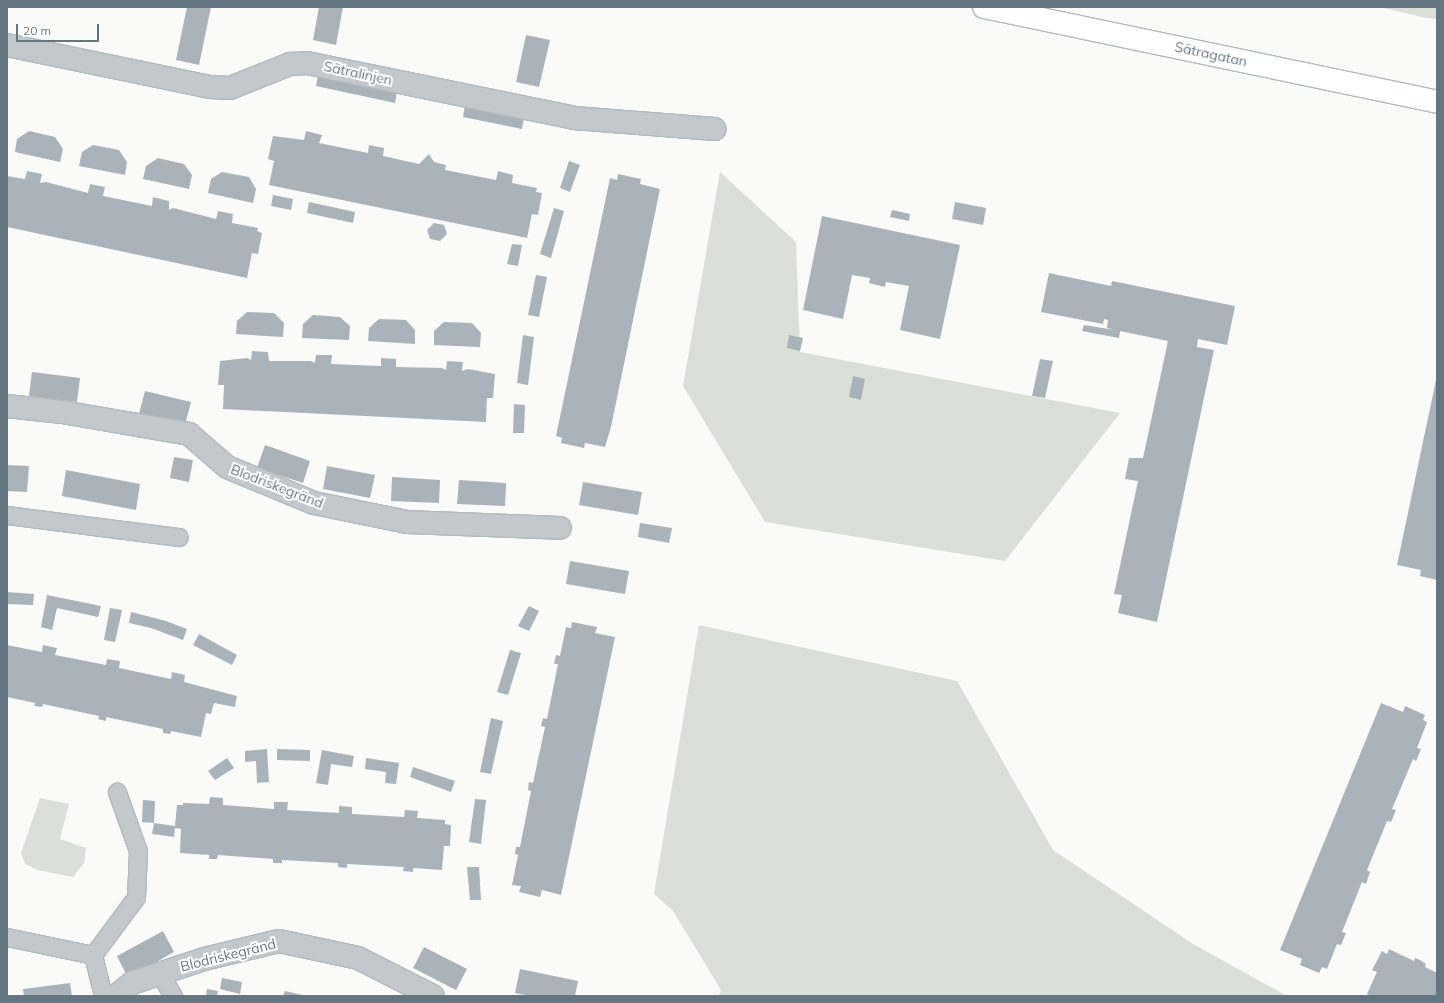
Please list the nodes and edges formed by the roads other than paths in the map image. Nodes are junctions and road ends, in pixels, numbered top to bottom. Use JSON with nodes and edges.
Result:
{"nodes":[{"id":1,"x":984,"y":7,"type":"edge"},
{"id":2,"x":7,"y":45,"type":"edge"},
{"id":3,"x":1437,"y":102,"type":"edge"},
{"id":4,"x":715,"y":129,"type":"dead end"},
{"id":5,"x":7,"y":406,"type":"edge"},
{"id":6,"x":7,"y":515,"type":"edge"},
{"id":7,"x":560,"y":528,"type":"dead end"},
{"id":8,"x":179,"y":537,"type":"dead end"},
{"id":9,"x":116,"y":792,"type":"dead end"},
{"id":10,"x":7,"y":937,"type":"edge"},
{"id":11,"x":93,"y":955,"type":"junction"},
{"id":12,"x":160,"y":974,"type":"junction"},
{"id":13,"x":102,"y":996,"type":"edge"},
{"id":14,"x":116,"y":996,"type":"edge"},
{"id":15,"x":173,"y":996,"type":"edge"},
{"id":16,"x":433,"y":996,"type":"edge"}],
"edges":[{"from":1,"to":3,"type":"street","name":"Sätragatan"},
{"from":2,"to":4,"type":"street","name":"Sätralinjen"},
{"from":5,"to":7,"type":"street","name":"Blodriskegränd"},
{"from":6,"to":8,"type":"lane"},
{"from":9,"to":11,"type":"lane"},
{"from":10,"to":11,"type":"lane"},
{"from":11,"to":13,"type":"lane"},
{"from":12,"to":14,"type":"street","name":"Blodriskegränd"},
{"from":12,"to":15,"type":"lane"},
{"from":12,"to":16,"type":"street","name":"Blodriskegränd"}]}
